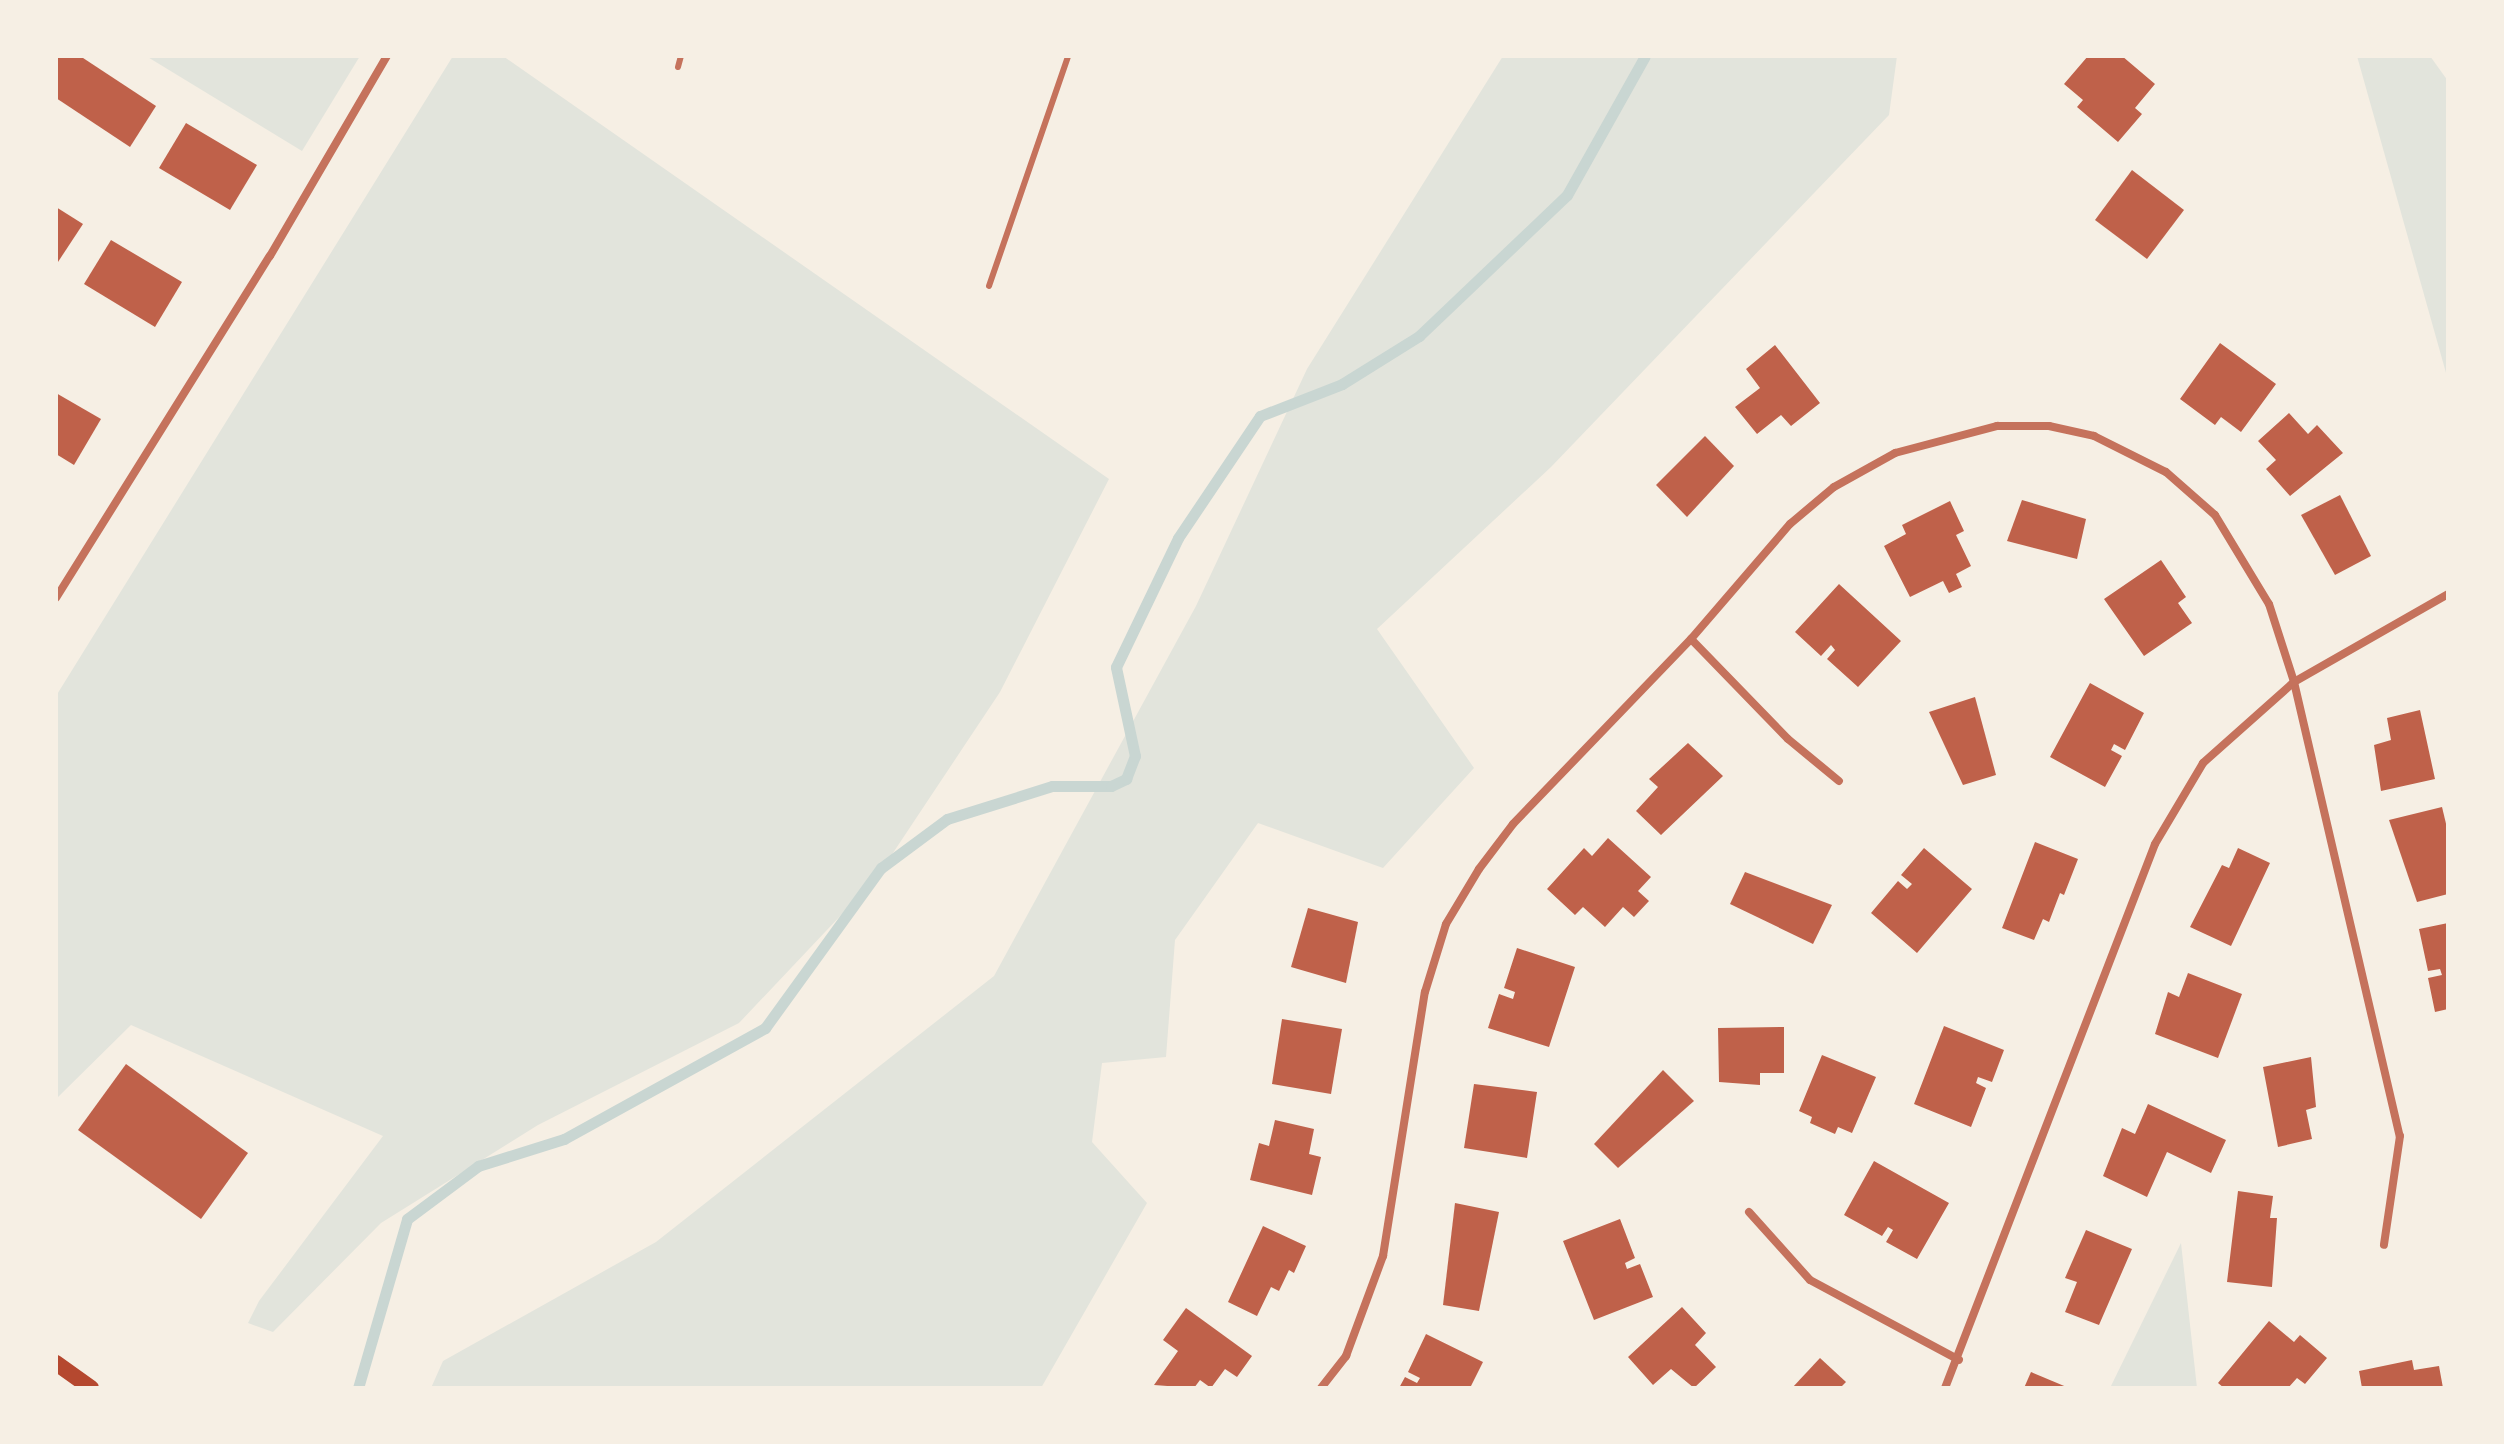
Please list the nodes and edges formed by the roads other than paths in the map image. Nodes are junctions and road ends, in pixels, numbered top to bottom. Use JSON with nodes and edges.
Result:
{"nodes":[{"id":1,"x":387,"y":56,"type":"edge"},
{"id":2,"x":681,"y":56,"type":"edge"},
{"id":3,"x":1068,"y":56,"type":"edge"},
{"id":4,"x":678,"y":67,"type":"dead end"},
{"id":5,"x":989,"y":286,"type":"dead end"},
{"id":6,"x":2448,"y":594,"type":"edge"},
{"id":7,"x":56,"y":598,"type":"edge"},
{"id":8,"x":1691,"y":639,"type":"junction"},
{"id":9,"x":2294,"y":682,"type":"junction"},
{"id":10,"x":1839,"y":781,"type":"dead end"},
{"id":11,"x":1749,"y":1212,"type":"dead end"},
{"id":12,"x":2384,"y":1245,"type":"dead end"},
{"id":13,"x":1959,"y":1360,"type":"junction"},
{"id":14,"x":56,"y":1363,"type":"edge"},
{"id":15,"x":91,"y":1388,"type":"edge"},
{"id":16,"x":1321,"y":1388,"type":"edge"},
{"id":17,"x":1945,"y":1388,"type":"edge"}],
"edges":[{"from":1,"to":7,"type":"street"},
{"from":2,"to":4,"type":"lane"},
{"from":3,"to":5,"type":"lane"},
{"from":6,"to":9,"type":"street"},
{"from":8,"to":9,"type":"street"},
{"from":8,"to":10,"type":"street"},
{"from":8,"to":16,"type":"street"},
{"from":9,"to":12,"type":"street"},
{"from":9,"to":13,"type":"street"},
{"from":11,"to":13,"type":"street"},
{"from":13,"to":17,"type":"street"},
{"from":14,"to":15,"type":"main road"}]}
